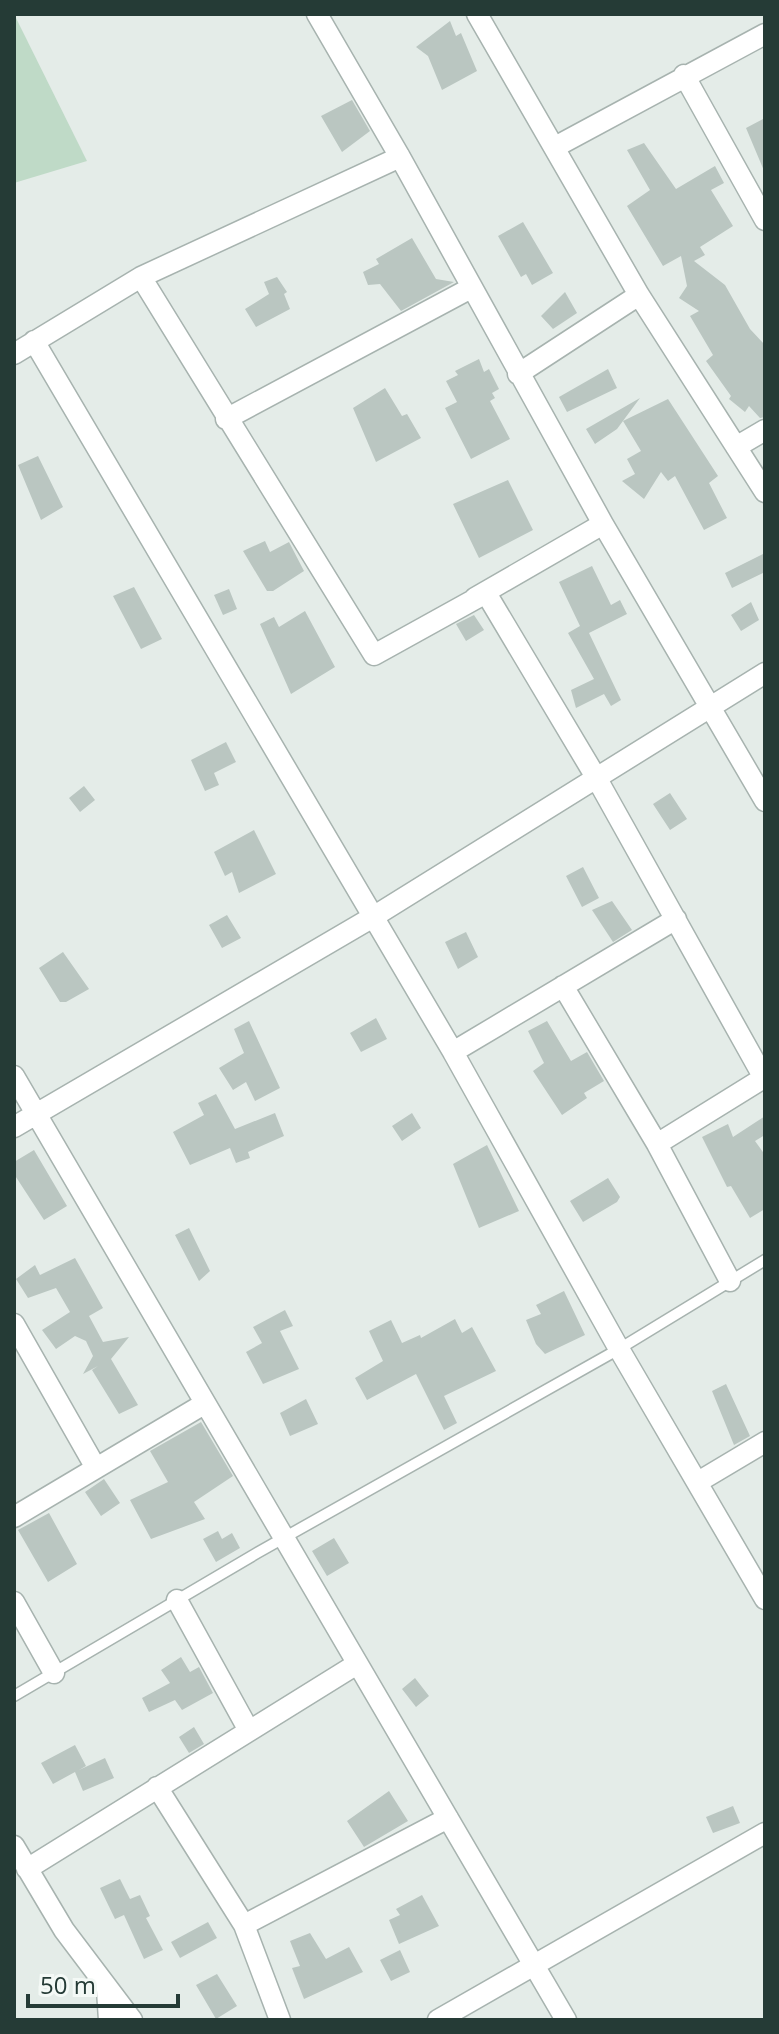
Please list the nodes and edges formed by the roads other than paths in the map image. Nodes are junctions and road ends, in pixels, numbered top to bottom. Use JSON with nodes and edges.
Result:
{"nodes":[{"id":1,"x":317,"y":14,"type":"edge"},
{"id":2,"x":477,"y":14,"type":"edge"},
{"id":3,"x":765,"y":34,"type":"edge"},
{"id":4,"x":684,"y":75,"type":"junction"},
{"id":5,"x":555,"y":147,"type":"junction"},
{"id":6,"x":400,"y":157,"type":"junction"},
{"id":7,"x":765,"y":220,"type":"edge"},
{"id":8,"x":141,"y":277,"type":"junction"},
{"id":9,"x":471,"y":288,"type":"junction"},
{"id":10,"x":639,"y":295,"type":"junction"},
{"id":11,"x":34,"y":341,"type":"junction"},
{"id":12,"x":14,"y":354,"type":"edge"},
{"id":13,"x":518,"y":374,"type":"junction"},
{"id":14,"x":226,"y":419,"type":"junction"},
{"id":15,"x":765,"y":430,"type":"edge"},
{"id":16,"x":736,"y":447,"type":"junction"},
{"id":17,"x":765,"y":492,"type":"edge"},
{"id":18,"x":603,"y":524,"type":"junction"},
{"id":19,"x":374,"y":655,"type":"junction"},
{"id":20,"x":765,"y":673,"type":"edge"},
{"id":21,"x":712,"y":708,"type":"junction"},
{"id":22,"x":597,"y":779,"type":"junction"},
{"id":23,"x":765,"y":801,"type":"edge"},
{"id":24,"x":373,"y":917,"type":"junction"},
{"id":25,"x":676,"y":919,"type":"junction"},
{"id":26,"x":563,"y":986,"type":"junction"},
{"id":27,"x":453,"y":1052,"type":"junction"},
{"id":28,"x":14,"y":1076,"type":"edge"},
{"id":29,"x":764,"y":1078,"type":"edge"},
{"id":30,"x":35,"y":1115,"type":"junction"},
{"id":31,"x":14,"y":1127,"type":"edge"},
{"id":32,"x":657,"y":1144,"type":"junction"},
{"id":33,"x":765,"y":1260,"type":"edge"},
{"id":34,"x":730,"y":1281,"type":"junction"},
{"id":35,"x":14,"y":1324,"type":"edge"},
{"id":36,"x":619,"y":1349,"type":"junction"},
{"id":37,"x":204,"y":1404,"type":"junction"},
{"id":38,"x":765,"y":1442,"type":"edge"},
{"id":39,"x":96,"y":1468,"type":"junction"},
{"id":40,"x":698,"y":1482,"type":"junction"},
{"id":41,"x":14,"y":1517,"type":"edge"},
{"id":42,"x":283,"y":1538,"type":"junction"},
{"id":43,"x":765,"y":1599,"type":"edge"},
{"id":44,"x":177,"y":1600,"type":"junction"},
{"id":45,"x":14,"y":1602,"type":"edge"},
{"id":46,"x":357,"y":1664,"type":"junction"},
{"id":47,"x":54,"y":1673,"type":"junction"},
{"id":48,"x":14,"y":1696,"type":"edge"},
{"id":49,"x":248,"y":1729,"type":"junction"},
{"id":50,"x":157,"y":1787,"type":"junction"},
{"id":51,"x":448,"y":1818,"type":"junction"},
{"id":52,"x":765,"y":1833,"type":"edge"},
{"id":53,"x":14,"y":1846,"type":"edge"},
{"id":54,"x":27,"y":1869,"type":"junction"},
{"id":55,"x":244,"y":1925,"type":"junction"},
{"id":56,"x":536,"y":1966,"type":"junction"},
{"id":57,"x":107,"y":1990,"type":"junction"},
{"id":58,"x":109,"y":2020,"type":"edge"},
{"id":59,"x":132,"y":2020,"type":"edge"},
{"id":60,"x":280,"y":2020,"type":"edge"},
{"id":61,"x":438,"y":2020,"type":"edge"},
{"id":62,"x":566,"y":2020,"type":"edge"}],
"edges":[{"from":1,"to":6,"type":"street"},
{"from":2,"to":5,"type":"street"},
{"from":3,"to":4,"type":"street"},
{"from":4,"to":5,"type":"street"},
{"from":4,"to":7,"type":"street"},
{"from":5,"to":10,"type":"street"},
{"from":6,"to":8,"type":"street"},
{"from":6,"to":9,"type":"street"},
{"from":8,"to":11,"type":"street"},
{"from":8,"to":14,"type":"street"},
{"from":9,"to":13,"type":"street"},
{"from":9,"to":14,"type":"street"},
{"from":10,"to":13,"type":"street"},
{"from":10,"to":16,"type":"street"},
{"from":11,"to":12,"type":"street"},
{"from":11,"to":24,"type":"street"},
{"from":13,"to":18,"type":"street"},
{"from":14,"to":19,"type":"street"},
{"from":15,"to":16,"type":"street"},
{"from":16,"to":17,"type":"street"},
{"from":18,"to":19,"type":"street"},
{"from":18,"to":21,"type":"street"},
{"from":19,"to":22,"type":"street"},
{"from":20,"to":21,"type":"street"},
{"from":21,"to":22,"type":"street"},
{"from":21,"to":23,"type":"street"},
{"from":22,"to":24,"type":"street"},
{"from":22,"to":25,"type":"street"},
{"from":24,"to":27,"type":"street"},
{"from":24,"to":30,"type":"street"},
{"from":25,"to":26,"type":"street"},
{"from":25,"to":29,"type":"street"},
{"from":26,"to":27,"type":"street"},
{"from":26,"to":32,"type":"street"},
{"from":27,"to":36,"type":"street"},
{"from":28,"to":30,"type":"street"},
{"from":29,"to":32,"type":"street"},
{"from":30,"to":31,"type":"street"},
{"from":30,"to":37,"type":"street"},
{"from":32,"to":34,"type":"street"},
{"from":33,"to":34,"type":"lane"},
{"from":34,"to":36,"type":"lane"},
{"from":35,"to":39,"type":"street"},
{"from":36,"to":40,"type":"street"},
{"from":36,"to":42,"type":"lane"},
{"from":37,"to":39,"type":"street"},
{"from":37,"to":42,"type":"street"},
{"from":38,"to":40,"type":"street"},
{"from":39,"to":41,"type":"street"},
{"from":40,"to":43,"type":"street"},
{"from":42,"to":44,"type":"lane"},
{"from":42,"to":46,"type":"street"},
{"from":44,"to":47,"type":"lane"},
{"from":44,"to":49,"type":"street"},
{"from":45,"to":47,"type":"street"},
{"from":46,"to":49,"type":"street"},
{"from":46,"to":51,"type":"street"},
{"from":47,"to":48,"type":"lane"},
{"from":49,"to":50,"type":"street"},
{"from":50,"to":54,"type":"street"},
{"from":50,"to":55,"type":"street"},
{"from":51,"to":55,"type":"street"},
{"from":51,"to":56,"type":"street"},
{"from":52,"to":56,"type":"street"},
{"from":53,"to":54,"type":"street"},
{"from":54,"to":57,"type":"street"},
{"from":55,"to":60,"type":"street"},
{"from":56,"to":61,"type":"street"},
{"from":56,"to":62,"type":"street"},
{"from":57,"to":58,"type":"street"},
{"from":57,"to":59,"type":"street"}]}
